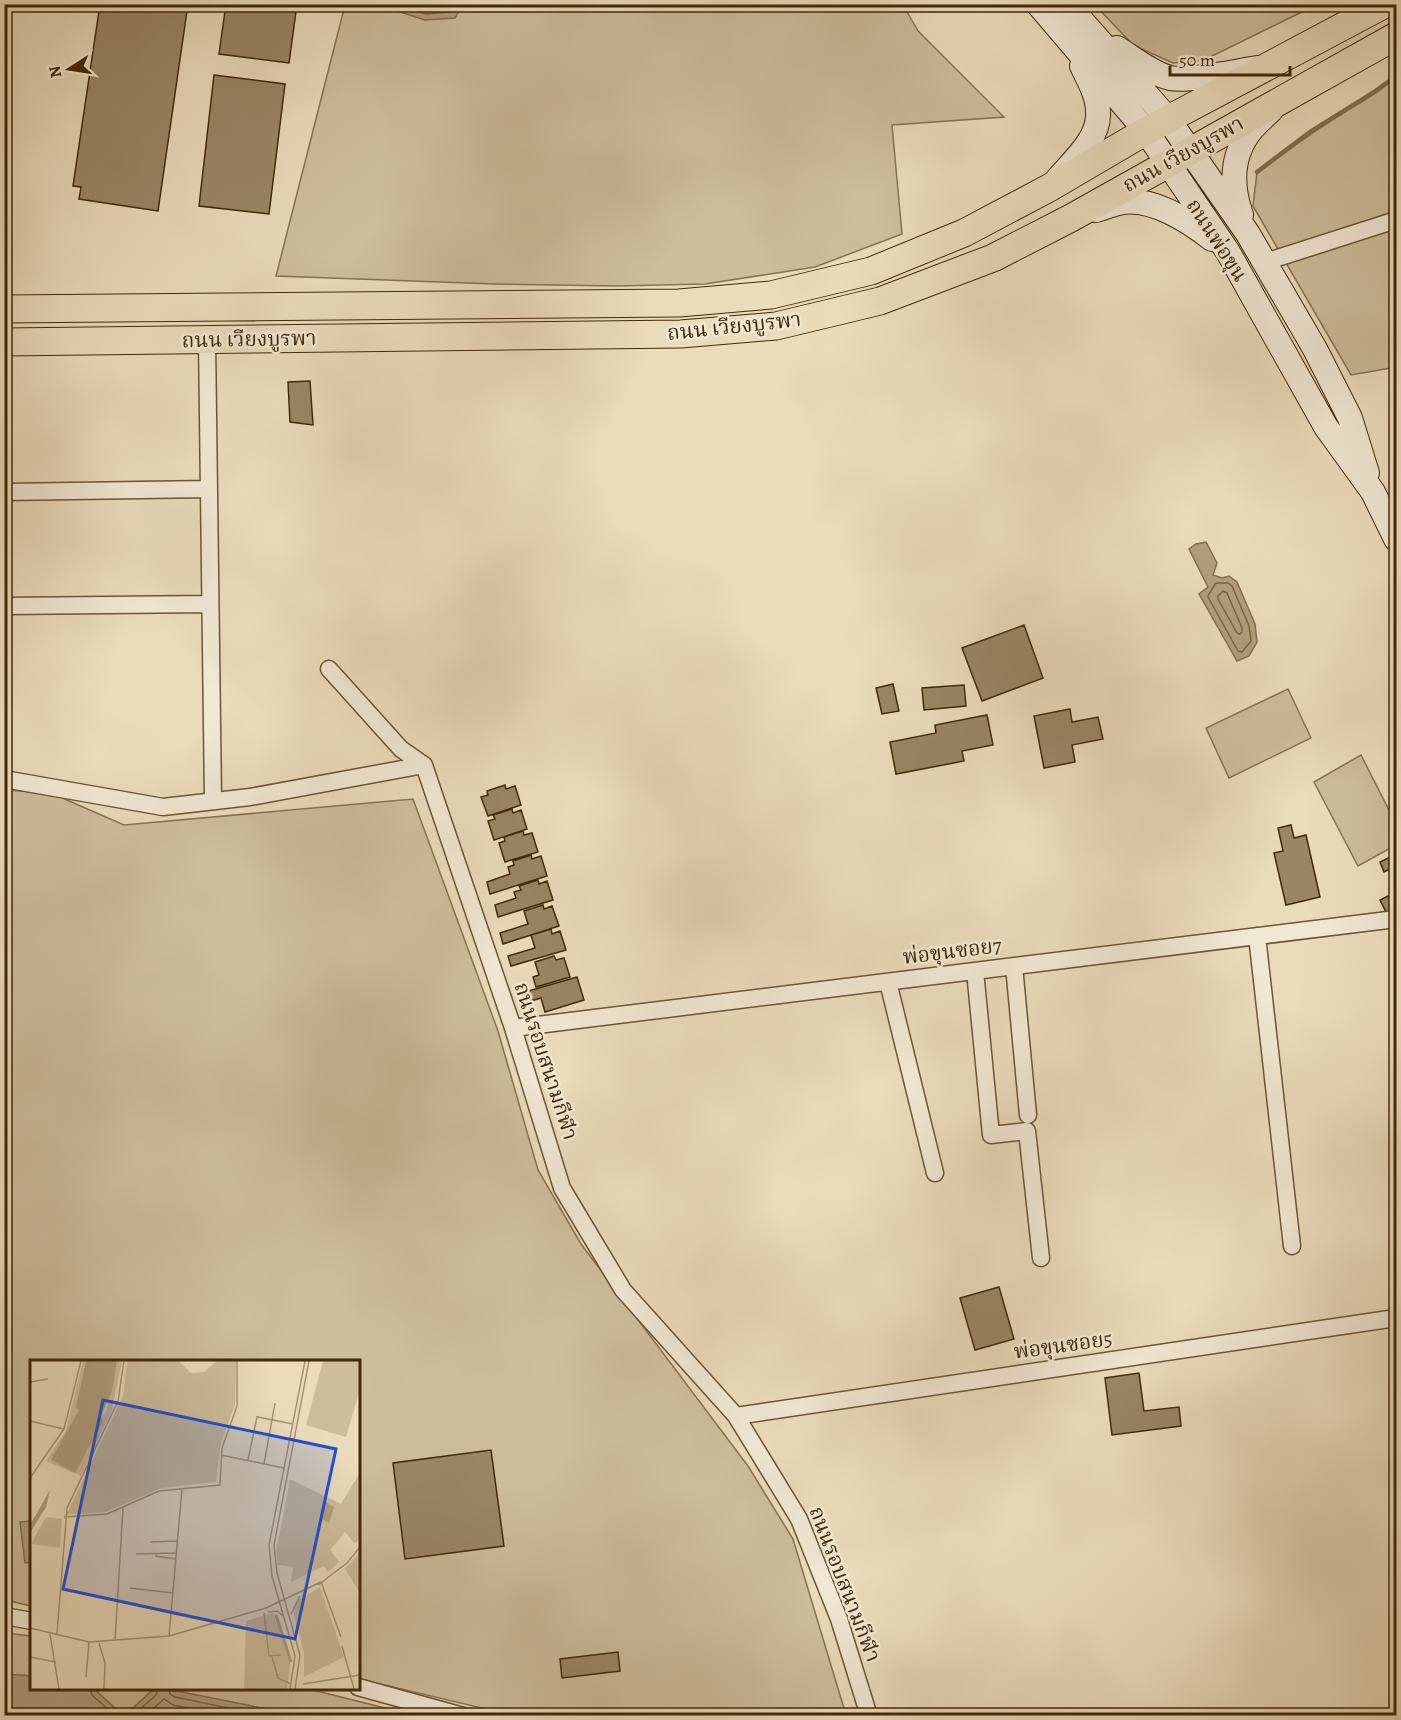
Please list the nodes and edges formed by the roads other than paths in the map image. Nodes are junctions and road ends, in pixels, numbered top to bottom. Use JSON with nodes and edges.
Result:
{"nodes":[{"id":1,"x":1038,"y":4,"type":"edge"},
{"id":2,"x":1067,"y":4,"type":"edge"},
{"id":3,"x":1385,"y":4,"type":"edge"},
{"id":4,"x":1094,"y":34,"type":"junction"},
{"id":5,"x":1396,"y":36,"type":"edge"},
{"id":6,"x":1074,"y":46,"type":"junction"},
{"id":7,"x":1269,"y":66,"type":"junction"},
{"id":8,"x":1284,"y":98,"type":"junction"},
{"id":9,"x":1157,"y":125,"type":"junction"},
{"id":10,"x":1190,"y":150,"type":"junction"},
{"id":11,"x":1167,"y":163,"type":"junction"},
{"id":12,"x":1049,"y":188,"type":"junction"},
{"id":13,"x":1071,"y":218,"type":"junction"},
{"id":14,"x":1396,"y":220,"type":"edge"},
{"id":15,"x":1248,"y":234,"type":"junction"},
{"id":16,"x":1228,"y":252,"type":"junction"},
{"id":17,"x":1265,"y":262,"type":"junction"},
{"id":18,"x":116,"y":308,"type":"junction"},
{"id":19,"x":4,"y":309,"type":"edge"},
{"id":20,"x":207,"y":339,"type":"junction"},
{"id":21,"x":116,"y":340,"type":"junction"},
{"id":22,"x":4,"y":342,"type":"edge"},
{"id":23,"x":209,"y":489,"type":"junction"},
{"id":24,"x":4,"y":492,"type":"edge"},
{"id":25,"x":1373,"y":492,"type":"junction"},
{"id":26,"x":1396,"y":539,"type":"edge"},
{"id":27,"x":210,"y":604,"type":"junction"},
{"id":28,"x":4,"y":606,"type":"edge"},
{"id":29,"x":329,"y":669,"type":"dead end"},
{"id":30,"x":424,"y":765,"type":"junction"},
{"id":31,"x":4,"y":779,"type":"edge"},
{"id":32,"x":213,"y":801,"type":"junction"},
{"id":33,"x":1396,"y":919,"type":"edge"},
{"id":34,"x":1257,"y":936,"type":"junction"},
{"id":35,"x":1014,"y":966,"type":"junction"},
{"id":36,"x":975,"y":971,"type":"junction"},
{"id":37,"x":888,"y":982,"type":"junction"},
{"id":38,"x":513,"y":1028,"type":"junction"},
{"id":39,"x":1028,"y":1115,"type":"dead end"},
{"id":40,"x":935,"y":1173,"type":"dead end"},
{"id":41,"x":1292,"y":1246,"type":"dead end"},
{"id":42,"x":1041,"y":1258,"type":"dead end"},
{"id":43,"x":1396,"y":1318,"type":"edge"},
{"id":44,"x":736,"y":1416,"type":"junction"},
{"id":45,"x":4,"y":1616,"type":"edge"},
{"id":46,"x":30,"y":1621,"type":"edge"},
{"id":47,"x":360,"y":1688,"type":"edge"},
{"id":48,"x":463,"y":1716,"type":"edge"},
{"id":49,"x":869,"y":1716,"type":"edge"}],
"edges":[{"from":1,"to":6,"type":"main road","name":"ถนนพ่อขุน"},
{"from":2,"to":4,"type":"main road","name":"ถนนพ่อขุน"},
{"from":3,"to":7,"type":"main road","name":"ถนน เวียงบูรพา"},
{"from":4,"to":7,"type":"main road"},
{"from":4,"to":9,"type":"main road","name":"ถนนพ่อขุน"},
{"from":5,"to":8,"type":"main road","name":"ถนน เวียงบูรพา"},
{"from":6,"to":9,"type":"main road","name":"ถนนพ่อขุน"},
{"from":6,"to":12,"type":"main road"},
{"from":7,"to":9,"type":"main road","name":"ถนน เวียงบูรพา"},
{"from":8,"to":10,"type":"main road","name":"ถนน เวียงบูรพา"},
{"from":8,"to":15,"type":"main road"},
{"from":9,"to":10,"type":"main road","name":"ถนนพ่อขุน"},
{"from":9,"to":11,"type":"main road","name":"ถนนพ่อขุน"},
{"from":9,"to":12,"type":"main road","name":"ถนน เวียงบูรพา"},
{"from":10,"to":11,"type":"main road","name":"ถนน เวียงบูรพา"},
{"from":10,"to":15,"type":"main road","name":"ถนนพ่อขุน"},
{"from":11,"to":13,"type":"main road","name":"ถนน เวียงบูรพา"},
{"from":11,"to":16,"type":"main road","name":"ถนนพ่อขุน"},
{"from":12,"to":18,"type":"main road","name":"ถนน เวียงบูรพา"},
{"from":13,"to":16,"type":"main road"},
{"from":13,"to":20,"type":"main road","name":"ถนน เวียงบูรพา"},
{"from":14,"to":17,"type":"street"},
{"from":15,"to":17,"type":"main road","name":"ถนนพ่อขุน"},
{"from":16,"to":25,"type":"main road","name":"ถนนพ่อขุน"},
{"from":17,"to":25,"type":"main road","name":"ถนนพ่อขุน"},
{"from":18,"to":19,"type":"main road","name":"ถนน เวียงบูรพา"},
{"from":18,"to":21,"type":"main road"},
{"from":20,"to":21,"type":"main road","name":"ถนน เวียงบูรพา"},
{"from":20,"to":23,"type":"street"},
{"from":21,"to":22,"type":"main road","name":"ถนน เวียงบูรพา"},
{"from":23,"to":24,"type":"street"},
{"from":23,"to":27,"type":"street"},
{"from":25,"to":26,"type":"main road","name":"ถนนพ่อขุน"},
{"from":27,"to":28,"type":"street"},
{"from":27,"to":32,"type":"street"},
{"from":29,"to":30,"type":"street"},
{"from":30,"to":32,"type":"street"},
{"from":30,"to":38,"type":"street","name":"ถนนรอบสนามกีฬา"},
{"from":31,"to":32,"type":"street"},
{"from":33,"to":34,"type":"street","name":"พ่อขุนซอย7"},
{"from":34,"to":35,"type":"street","name":"พ่อขุนซอย7"},
{"from":34,"to":41,"type":"street"},
{"from":35,"to":36,"type":"street","name":"พ่อขุนซอย7"},
{"from":35,"to":39,"type":"street"},
{"from":36,"to":37,"type":"street","name":"พ่อขุนซอย7"},
{"from":36,"to":42,"type":"street"},
{"from":37,"to":38,"type":"street","name":"พ่อขุนซอย7"},
{"from":37,"to":40,"type":"street"},
{"from":38,"to":44,"type":"street","name":"ถนนรอบสนามกีฬา"},
{"from":43,"to":44,"type":"street","name":"พ่อขุนซอย5"},
{"from":44,"to":49,"type":"street","name":"ถนนรอบสนามกีฬา"},
{"from":45,"to":46,"type":"street"},
{"from":47,"to":48,"type":"street"}]}
